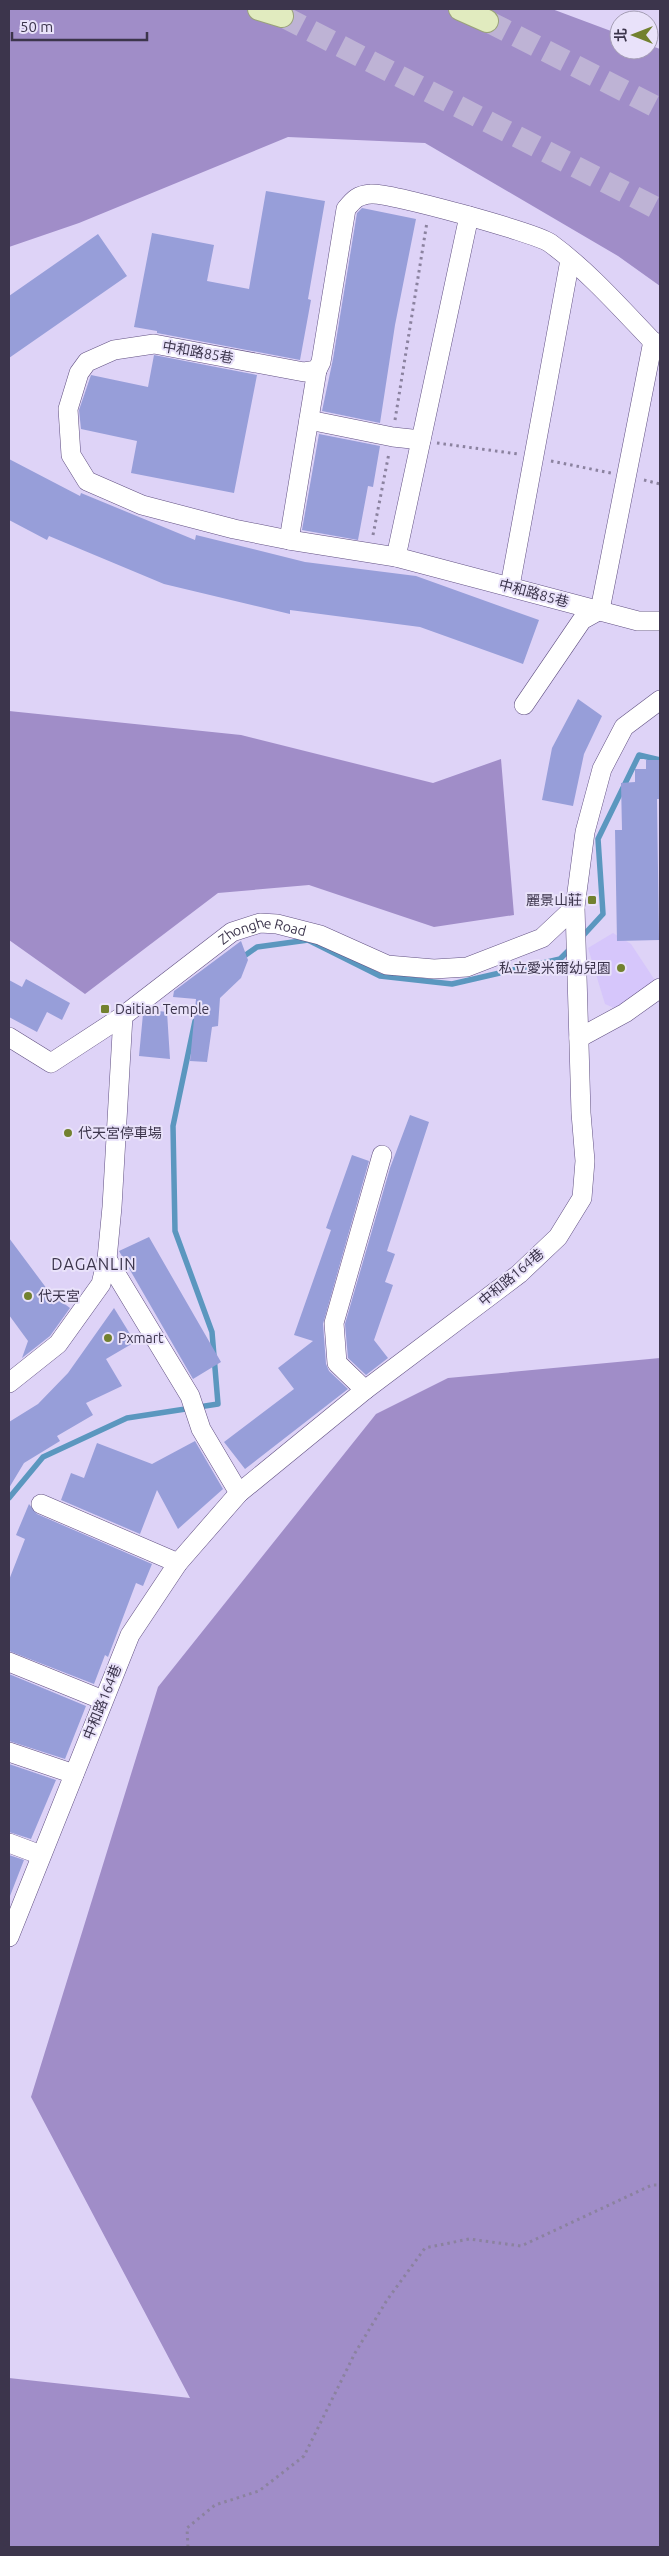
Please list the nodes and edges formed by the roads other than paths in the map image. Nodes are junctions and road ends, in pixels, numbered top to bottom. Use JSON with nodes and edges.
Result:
{"nodes":[{"id":1,"x":259,"y":9,"type":"edge"},
{"id":2,"x":460,"y":9,"type":"edge"},
{"id":3,"x":274,"y":13,"type":"tunnel mouth"},
{"id":4,"x":487,"y":21,"type":"tunnel mouth"},
{"id":5,"x":469,"y":216,"type":"junction"},
{"id":6,"x":570,"y":260,"type":"junction"},
{"id":7,"x":656,"y":345,"type":"edge"},
{"id":8,"x":317,"y":370,"type":"junction"},
{"id":9,"x":309,"y":420,"type":"junction"},
{"id":10,"x":421,"y":440,"type":"junction"},
{"id":11,"x":289,"y":540,"type":"junction"},
{"id":12,"x":396,"y":557,"type":"junction"},
{"id":13,"x":510,"y":586,"type":"junction"},
{"id":14,"x":600,"y":610,"type":"junction"},
{"id":15,"x":660,"y":621,"type":"edge"},
{"id":16,"x":660,"y":700,"type":"edge"},
{"id":17,"x":524,"y":705,"type":"dead end"},
{"id":18,"x":575,"y":908,"type":"junction"},
{"id":19,"x":660,"y":988,"type":"edge"},
{"id":20,"x":123,"y":1016,"type":"junction"},
{"id":21,"x":9,"y":1037,"type":"edge"},
{"id":22,"x":579,"y":1038,"type":"junction"},
{"id":23,"x":382,"y":1155,"type":"dead end"},
{"id":24,"x":107,"y":1259,"type":"junction"},
{"id":25,"x":9,"y":1382,"type":"edge"},
{"id":26,"x":365,"y":1390,"type":"junction"},
{"id":27,"x":239,"y":1493,"type":"junction"},
{"id":28,"x":41,"y":1504,"type":"dead end"},
{"id":29,"x":178,"y":1563,"type":"junction"},
{"id":30,"x":9,"y":1662,"type":"edge"},
{"id":31,"x":103,"y":1700,"type":"junction"},
{"id":32,"x":9,"y":1752,"type":"edge"},
{"id":33,"x":74,"y":1774,"type":"junction"},
{"id":34,"x":9,"y":1843,"type":"edge"},
{"id":35,"x":41,"y":1855,"type":"junction"},
{"id":36,"x":11,"y":1927,"type":"edge"}],
"edges":[{"from":1,"to":3,"type":"main road"},
{"from":2,"to":4,"type":"main road"},
{"from":5,"to":6,"type":"street"},
{"from":5,"to":8,"type":"street"},
{"from":5,"to":10,"type":"street"},
{"from":6,"to":7,"type":"street"},
{"from":6,"to":13,"type":"street"},
{"from":7,"to":14,"type":"street"},
{"from":8,"to":9,"type":"street"},
{"from":8,"to":11,"type":"street","name":"中和路85巷"},
{"from":9,"to":10,"type":"street"},
{"from":9,"to":11,"type":"street"},
{"from":10,"to":12,"type":"street"},
{"from":11,"to":12,"type":"street","name":"中和路85巷"},
{"from":12,"to":13,"type":"street","name":"中和路85巷"},
{"from":13,"to":14,"type":"street","name":"中和路85巷"},
{"from":14,"to":15,"type":"street","name":"中和路85巷"},
{"from":14,"to":17,"type":"street"},
{"from":16,"to":18,"type":"street"},
{"from":18,"to":20,"type":"street","name":"Zhonghe Road"},
{"from":18,"to":22,"type":"street","name":"中和路164巷"},
{"from":19,"to":22,"type":"street"},
{"from":20,"to":21,"type":"street","name":"Zhonghe Road"},
{"from":20,"to":24,"type":"street"},
{"from":22,"to":26,"type":"street","name":"中和路164巷"},
{"from":23,"to":26,"type":"street"},
{"from":24,"to":25,"type":"street"},
{"from":24,"to":27,"type":"street"},
{"from":26,"to":27,"type":"street","name":"中和路164巷"},
{"from":27,"to":29,"type":"street","name":"中和路164巷"},
{"from":28,"to":29,"type":"street"},
{"from":29,"to":31,"type":"street","name":"中和路164巷"},
{"from":30,"to":31,"type":"street"},
{"from":31,"to":33,"type":"street","name":"中和路164巷"},
{"from":32,"to":33,"type":"street"},
{"from":33,"to":35,"type":"street","name":"中和路164巷"},
{"from":34,"to":35,"type":"street"},
{"from":35,"to":36,"type":"street","name":"中和路164巷"}]}
